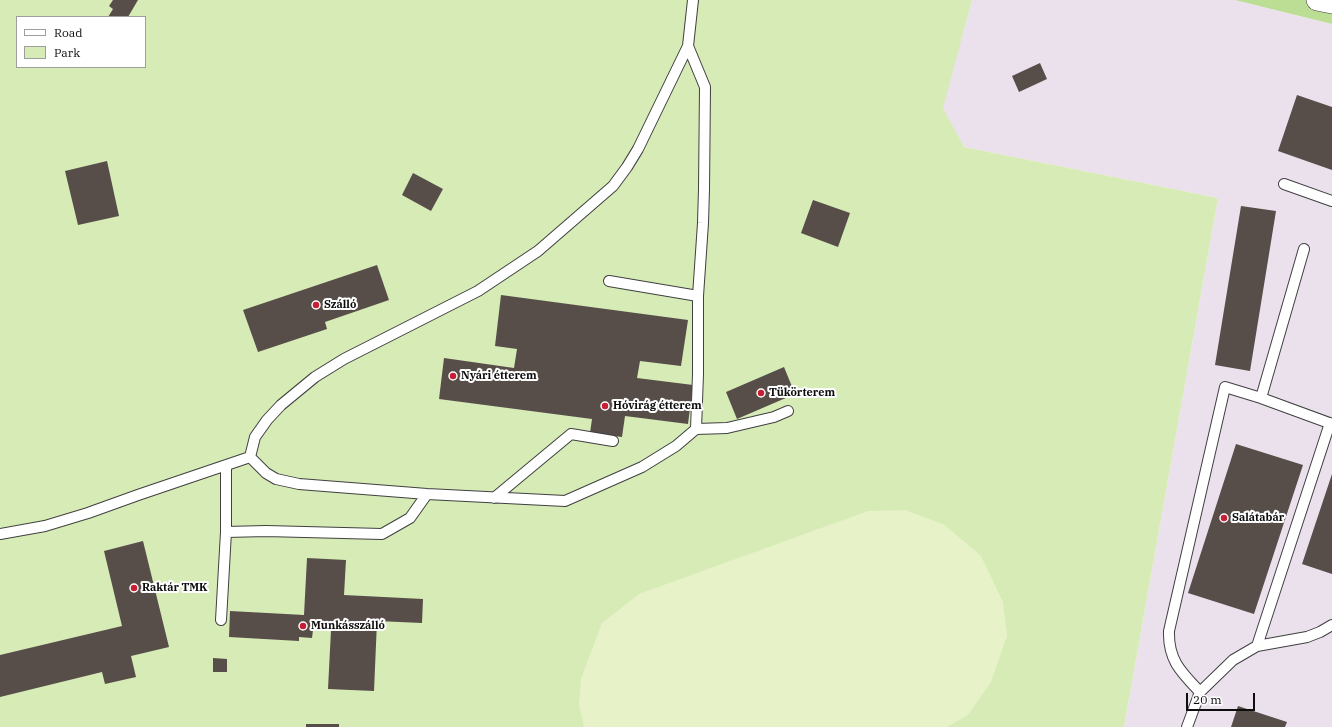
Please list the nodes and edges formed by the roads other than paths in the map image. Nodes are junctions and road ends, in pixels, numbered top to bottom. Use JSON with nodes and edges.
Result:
{"nodes":[{"id":1,"x":693,"y":0,"type":"edge"},
{"id":2,"x":1317,"y":0,"type":"edge"},
{"id":3,"x":1332,"y":3,"type":"edge"},
{"id":4,"x":688,"y":46,"type":"junction"},
{"id":5,"x":1284,"y":184,"type":"dead end"},
{"id":6,"x":1332,"y":201,"type":"edge"},
{"id":7,"x":1304,"y":249,"type":"dead end"},
{"id":8,"x":609,"y":281,"type":"dead end"},
{"id":9,"x":698,"y":296,"type":"junction"},
{"id":10,"x":1261,"y":398,"type":"junction"},
{"id":11,"x":788,"y":411,"type":"dead end"},
{"id":12,"x":1331,"y":424,"type":"edge"},
{"id":13,"x":696,"y":430,"type":"junction"},
{"id":14,"x":613,"y":441,"type":"dead end"},
{"id":15,"x":250,"y":457,"type":"junction"},
{"id":16,"x":226,"y":466,"type":"junction"},
{"id":17,"x":427,"y":494,"type":"junction"},
{"id":18,"x":494,"y":498,"type":"junction"},
{"id":19,"x":226,"y":532,"type":"junction"},
{"id":20,"x":0,"y":534,"type":"edge"},
{"id":21,"x":222,"y":620,"type":"dead end"},
{"id":22,"x":1332,"y":625,"type":"edge"},
{"id":23,"x":1257,"y":646,"type":"junction"},
{"id":24,"x":1200,"y":692,"type":"junction"},
{"id":25,"x":1187,"y":727,"type":"edge"}],
"edges":[{"from":1,"to":4,"type":"lane"},
{"from":2,"to":3,"type":"street"},
{"from":4,"to":9,"type":"lane"},
{"from":4,"to":15,"type":"lane"},
{"from":5,"to":6,"type":"lane"},
{"from":7,"to":10,"type":"lane"},
{"from":8,"to":9,"type":"lane"},
{"from":9,"to":13,"type":"lane"},
{"from":10,"to":12,"type":"lane"},
{"from":10,"to":24,"type":"lane"},
{"from":11,"to":13,"type":"lane"},
{"from":12,"to":23,"type":"lane"},
{"from":13,"to":18,"type":"lane"},
{"from":14,"to":18,"type":"lane"},
{"from":15,"to":16,"type":"lane"},
{"from":15,"to":17,"type":"lane"},
{"from":16,"to":19,"type":"lane"},
{"from":16,"to":20,"type":"lane"},
{"from":17,"to":18,"type":"lane"},
{"from":17,"to":19,"type":"lane"},
{"from":19,"to":21,"type":"lane"},
{"from":22,"to":23,"type":"lane"},
{"from":23,"to":24,"type":"lane"},
{"from":24,"to":25,"type":"lane"}]}
